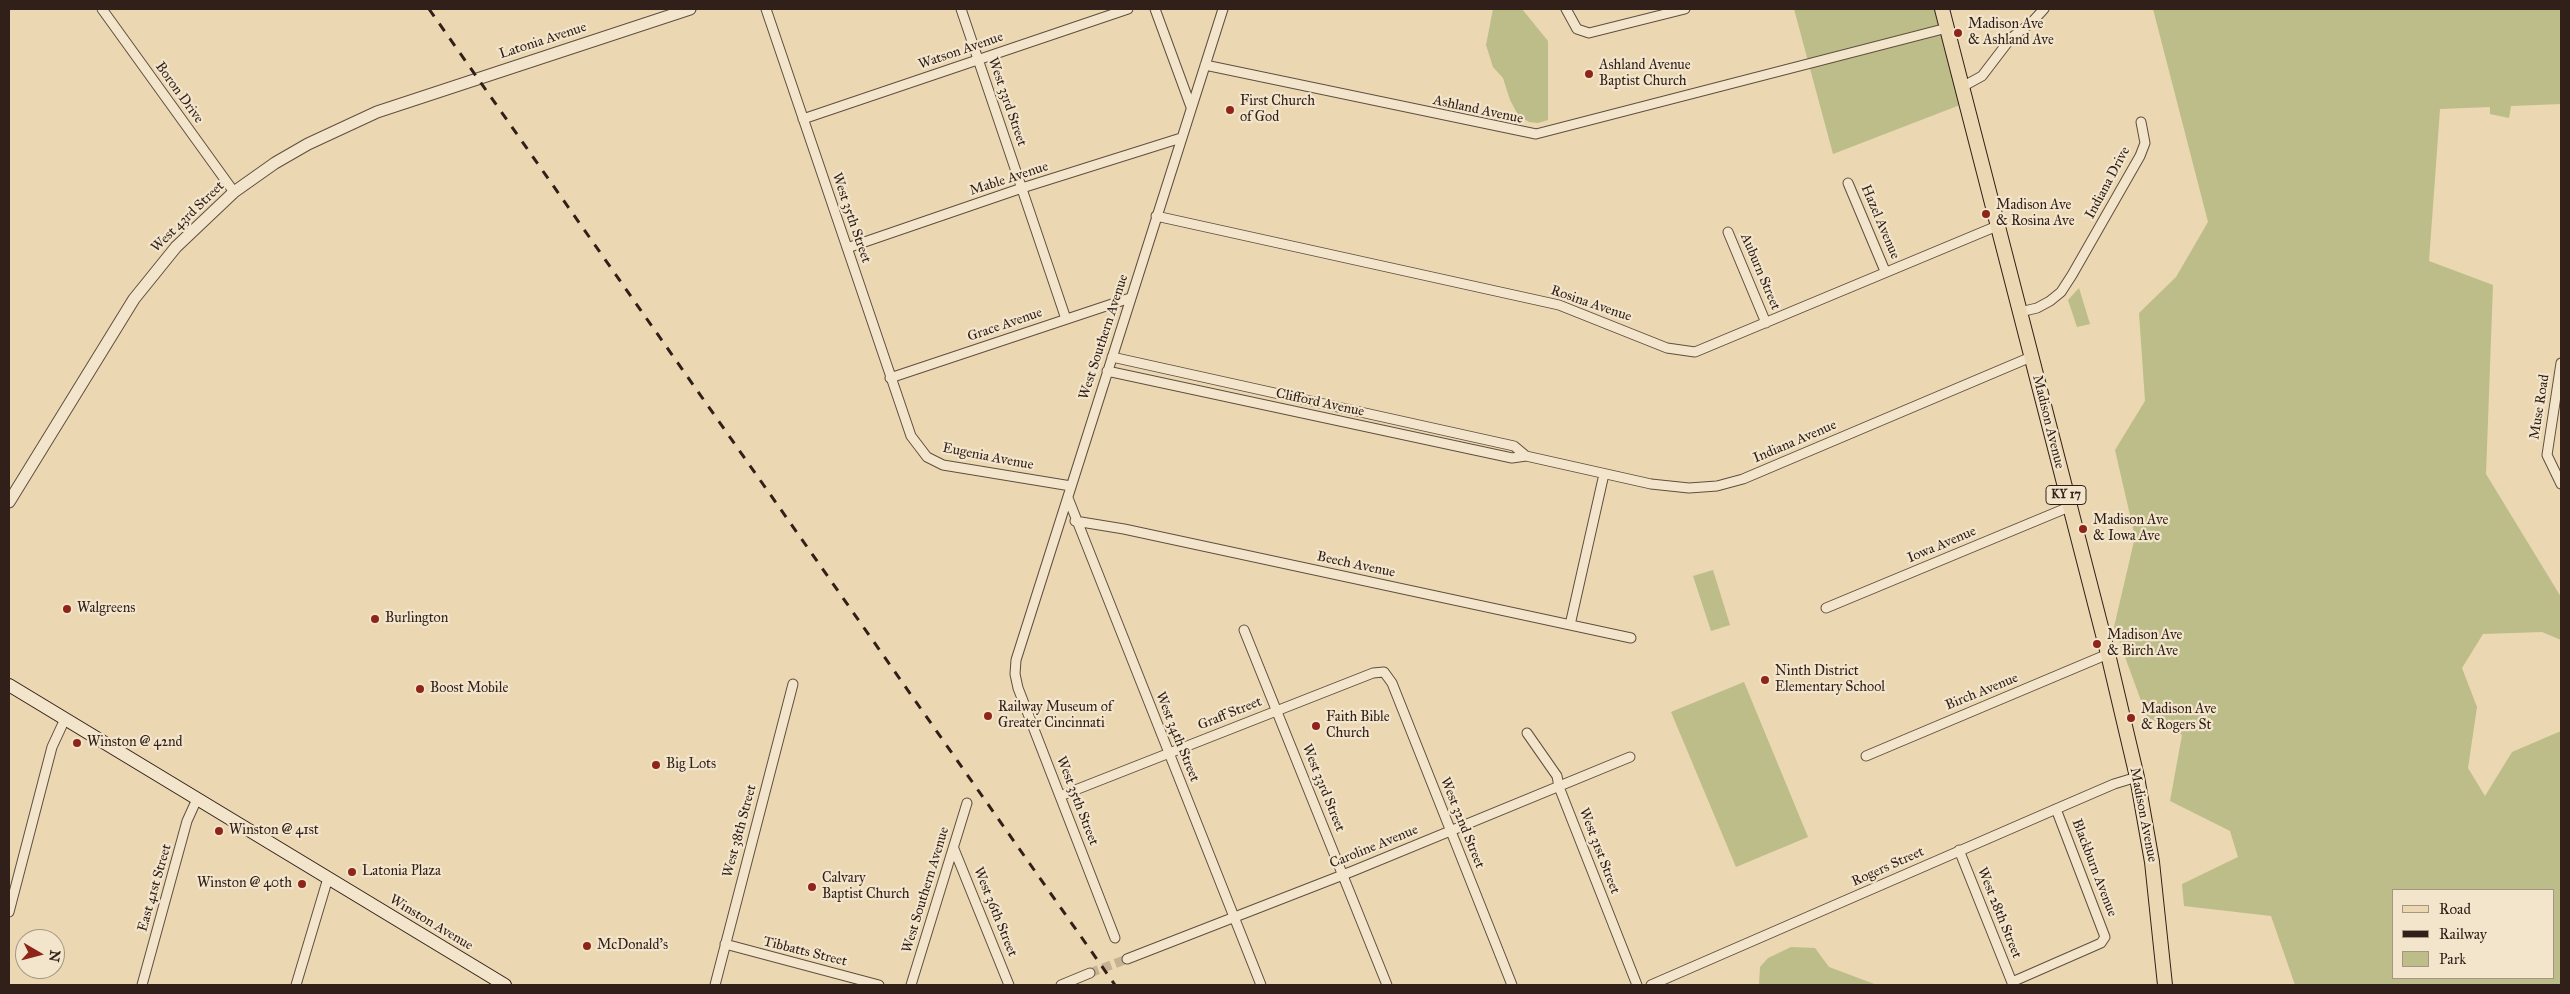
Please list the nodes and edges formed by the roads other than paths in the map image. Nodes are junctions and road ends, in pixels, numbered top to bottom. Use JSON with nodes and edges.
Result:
{"nodes":[{"id":1,"x":102,"y":9,"type":"edge"},
{"id":2,"x":690,"y":9,"type":"edge"},
{"id":3,"x":766,"y":9,"type":"edge"},
{"id":4,"x":960,"y":9,"type":"edge"},
{"id":5,"x":1128,"y":9,"type":"edge"},
{"id":6,"x":1155,"y":9,"type":"edge"},
{"id":7,"x":1223,"y":9,"type":"edge"},
{"id":8,"x":1566,"y":9,"type":"edge"},
{"id":9,"x":1686,"y":9,"type":"edge"},
{"id":10,"x":1942,"y":9,"type":"edge"},
{"id":11,"x":2044,"y":9,"type":"edge"},
{"id":12,"x":1947,"y":28,"type":"junction"},
{"id":13,"x":978,"y":59,"type":"junction"},
{"id":14,"x":1205,"y":65,"type":"junction"},
{"id":15,"x":491,"y":74,"type":"joint"},
{"id":16,"x":1962,"y":87,"type":"junction"},
{"id":17,"x":1192,"y":107,"type":"junction"},
{"id":18,"x":803,"y":120,"type":"junction"},
{"id":19,"x":2141,"y":122,"type":"dead end"},
{"id":20,"x":1181,"y":138,"type":"junction"},
{"id":21,"x":1848,"y":183,"type":"dead end"},
{"id":22,"x":1022,"y":188,"type":"junction"},
{"id":23,"x":234,"y":192,"type":"junction"},
{"id":24,"x":1156,"y":216,"type":"junction"},
{"id":25,"x":1997,"y":226,"type":"junction"},
{"id":26,"x":1728,"y":232,"type":"dead end"},
{"id":27,"x":846,"y":248,"type":"junction"},
{"id":28,"x":1885,"y":272,"type":"junction"},
{"id":29,"x":1130,"y":298,"type":"junction"},
{"id":30,"x":2020,"y":312,"type":"junction"},
{"id":31,"x":1066,"y":319,"type":"junction"},
{"id":32,"x":1766,"y":323,"type":"junction"},
{"id":33,"x":1112,"y":357,"type":"junction"},
{"id":34,"x":2031,"y":357,"type":"junction"},
{"id":35,"x":2561,"y":363,"type":"edge"},
{"id":36,"x":1107,"y":371,"type":"junction"},
{"id":37,"x":890,"y":378,"type":"junction"},
{"id":38,"x":911,"y":436,"type":"joint"},
{"id":39,"x":1526,"y":456,"type":"junction"},
{"id":40,"x":1559,"y":463,"type":"joint"},
{"id":41,"x":1604,"y":474,"type":"junction"},
{"id":42,"x":2561,"y":484,"type":"edge"},
{"id":43,"x":1071,"y":486,"type":"junction"},
{"id":44,"x":1068,"y":498,"type":"junction"},
{"id":45,"x":9,"y":502,"type":"edge"},
{"id":46,"x":2070,"y":507,"type":"junction"},
{"id":47,"x":1076,"y":521,"type":"junction"},
{"id":48,"x":1826,"y":608,"type":"dead end"},
{"id":49,"x":1570,"y":625,"type":"junction"},
{"id":50,"x":1244,"y":630,"type":"dead end"},
{"id":51,"x":1631,"y":638,"type":"dead end"},
{"id":52,"x":2108,"y":654,"type":"junction"},
{"id":53,"x":1384,"y":672,"type":"joint"},
{"id":54,"x":1014,"y":674,"type":"joint"},
{"id":55,"x":793,"y":684,"type":"dead end"},
{"id":56,"x":9,"y":685,"type":"edge"},
{"id":57,"x":1276,"y":710,"type":"junction"},
{"id":58,"x":65,"y":719,"type":"junction"},
{"id":59,"x":1527,"y":733,"type":"dead end"},
{"id":60,"x":1169,"y":754,"type":"junction"},
{"id":61,"x":1866,"y":756,"type":"dead end"},
{"id":62,"x":1630,"y":757,"type":"dead end"},
{"id":63,"x":2137,"y":777,"type":"junction"},
{"id":64,"x":1560,"y":787,"type":"junction"},
{"id":65,"x":1060,"y":796,"type":"junction"},
{"id":66,"x":197,"y":799,"type":"junction"},
{"id":67,"x":967,"y":803,"type":"dead end"},
{"id":68,"x":2056,"y":809,"type":"junction"},
{"id":69,"x":1451,"y":831,"type":"junction"},
{"id":70,"x":954,"y":849,"type":"junction"},
{"id":71,"x":1959,"y":850,"type":"junction"},
{"id":72,"x":1343,"y":875,"type":"junction"},
{"id":73,"x":328,"y":878,"type":"junction"},
{"id":74,"x":9,"y":912,"type":"edge"},
{"id":75,"x":1234,"y":918,"type":"junction"},
{"id":76,"x":1116,"y":938,"type":"dead end"},
{"id":77,"x":725,"y":944,"type":"junction"},
{"id":78,"x":1127,"y":959,"type":"tunnel mouth"},
{"id":79,"x":1090,"y":974,"type":"tunnel mouth"},
{"id":80,"x":2013,"y":984,"type":"edge"},
{"id":81,"x":142,"y":985,"type":"edge"},
{"id":82,"x":296,"y":985,"type":"edge"},
{"id":83,"x":505,"y":985,"type":"edge"},
{"id":84,"x":715,"y":985,"type":"edge"},
{"id":85,"x":879,"y":985,"type":"edge"},
{"id":86,"x":911,"y":985,"type":"edge"},
{"id":87,"x":1009,"y":985,"type":"edge"},
{"id":88,"x":1061,"y":985,"type":"edge"},
{"id":89,"x":1261,"y":985,"type":"edge"},
{"id":90,"x":1386,"y":985,"type":"edge"},
{"id":91,"x":1512,"y":985,"type":"edge"},
{"id":92,"x":1636,"y":985,"type":"edge"},
{"id":93,"x":1651,"y":985,"type":"edge"},
{"id":94,"x":2165,"y":985,"type":"edge"}],
"edges":[{"from":1,"to":23,"type":"street","name":"Boron Drive"},
{"from":2,"to":15,"type":"street","name":"Latonia Avenue"},
{"from":3,"to":18,"type":"street","name":"West 35th Street"},
{"from":4,"to":13,"type":"street","name":"West 33rd Street"},
{"from":5,"to":13,"type":"street","name":"Watson Avenue"},
{"from":6,"to":17,"type":"street"},
{"from":7,"to":14,"type":"street","name":"West Southern Avenue"},
{"from":8,"to":9,"type":"street"},
{"from":10,"to":12,"type":"main road","name":"Madison Avenue","number":"KY 17"},
{"from":11,"to":16,"type":"street"},
{"from":12,"to":14,"type":"street","name":"Ashland Avenue"},
{"from":12,"to":16,"type":"main road","name":"Madison Avenue","number":"KY 17"},
{"from":13,"to":18,"type":"street","name":"Watson Avenue"},
{"from":13,"to":22,"type":"street","name":"West 33rd Street"},
{"from":14,"to":17,"type":"street","name":"West Southern Avenue"},
{"from":15,"to":23,"type":"street","name":"West 43rd Street"},
{"from":16,"to":25,"type":"main road","name":"Madison Avenue","number":"KY 17"},
{"from":17,"to":20,"type":"street","name":"West Southern Avenue"},
{"from":18,"to":27,"type":"street","name":"West 35th Street"},
{"from":19,"to":30,"type":"street","name":"Indiana Drive"},
{"from":20,"to":22,"type":"street","name":"Mable Avenue"},
{"from":20,"to":24,"type":"street","name":"West Southern Avenue"},
{"from":21,"to":28,"type":"street","name":"Hazel Avenue"},
{"from":22,"to":27,"type":"street","name":"Mable Avenue"},
{"from":22,"to":31,"type":"street","name":"West 33rd Street"},
{"from":23,"to":45,"type":"street","name":"West 43rd Street"},
{"from":24,"to":29,"type":"street","name":"West Southern Avenue"},
{"from":24,"to":32,"type":"street","name":"Rosina Avenue"},
{"from":25,"to":28,"type":"street","name":"Rosina Avenue"},
{"from":25,"to":30,"type":"main road","name":"Madison Avenue","number":"KY 17"},
{"from":26,"to":32,"type":"street","name":"Auburn Street"},
{"from":27,"to":37,"type":"street","name":"West 35th Street"},
{"from":28,"to":32,"type":"street","name":"Rosina Avenue"},
{"from":29,"to":31,"type":"street","name":"Grace Avenue"},
{"from":29,"to":33,"type":"street","name":"West Southern Avenue"},
{"from":30,"to":34,"type":"main road","name":"Madison Avenue","number":"KY 17"},
{"from":31,"to":37,"type":"street","name":"Grace Avenue"},
{"from":33,"to":36,"type":"street","name":"West Southern Avenue"},
{"from":33,"to":39,"type":"street","name":"Clifford Avenue"},
{"from":34,"to":41,"type":"street","name":"Indiana Avenue"},
{"from":34,"to":46,"type":"main road","name":"Madison Avenue","number":"KY 17"},
{"from":35,"to":42,"type":"street","name":"Muse Road"},
{"from":36,"to":39,"type":"street","name":"Clifford Avenue"},
{"from":36,"to":43,"type":"street","name":"West Southern Avenue"},
{"from":37,"to":38,"type":"street","name":"West 35th Street"},
{"from":38,"to":43,"type":"street","name":"Eugenia Avenue"},
{"from":39,"to":40,"type":"street","name":"Clifford Avenue"},
{"from":40,"to":41,"type":"street","name":"Indiana Avenue"},
{"from":41,"to":49,"type":"street"},
{"from":43,"to":44,"type":"street","name":"West Southern Avenue"},
{"from":44,"to":47,"type":"street","name":"West 34th Street"},
{"from":44,"to":54,"type":"street","name":"West Southern Avenue"},
{"from":46,"to":48,"type":"street","name":"Iowa Avenue"},
{"from":46,"to":52,"type":"main road","name":"Madison Avenue","number":"KY 17"},
{"from":47,"to":49,"type":"street","name":"Beech Avenue"},
{"from":47,"to":60,"type":"street","name":"West 34th Street"},
{"from":49,"to":51,"type":"street","name":"Beech Avenue"},
{"from":50,"to":57,"type":"street","name":"West 33rd Street"},
{"from":52,"to":61,"type":"street","name":"Birch Avenue"},
{"from":52,"to":63,"type":"main road","name":"Madison Avenue","number":"KY 17"},
{"from":53,"to":57,"type":"street","name":"Graff Street"},
{"from":53,"to":69,"type":"street","name":"West 32nd Street"},
{"from":54,"to":65,"type":"street","name":"West 35th Street"},
{"from":55,"to":77,"type":"street","name":"West 38th Street"},
{"from":56,"to":58,"type":"main road","name":"Winston Avenue"},
{"from":57,"to":60,"type":"street","name":"Graff Street"},
{"from":57,"to":72,"type":"street","name":"West 33rd Street"},
{"from":58,"to":66,"type":"main road","name":"Winston Avenue"},
{"from":58,"to":74,"type":"street"},
{"from":59,"to":64,"type":"street","name":"West 31st Street"},
{"from":60,"to":65,"type":"street","name":"Graff Street"},
{"from":60,"to":75,"type":"street","name":"West 34th Street"},
{"from":62,"to":64,"type":"street","name":"Caroline Avenue"},
{"from":63,"to":68,"type":"street","name":"Rogers Street"},
{"from":63,"to":94,"type":"main road","name":"Madison Avenue","number":"KY 17"},
{"from":64,"to":69,"type":"street","name":"Caroline Avenue"},
{"from":64,"to":92,"type":"street","name":"West 31st Street"},
{"from":65,"to":76,"type":"street","name":"West 35th Street"},
{"from":66,"to":73,"type":"main road","name":"Winston Avenue"},
{"from":66,"to":81,"type":"street","name":"East 41st Street"},
{"from":67,"to":70,"type":"street","name":"West Southern Avenue"},
{"from":68,"to":71,"type":"street","name":"Rogers Street"},
{"from":68,"to":80,"type":"street","name":"Blackburn Avenue"},
{"from":69,"to":72,"type":"street","name":"Caroline Avenue"},
{"from":69,"to":91,"type":"street","name":"West 32nd Street"},
{"from":70,"to":86,"type":"street","name":"West Southern Avenue"},
{"from":70,"to":87,"type":"street","name":"West 36th Street"},
{"from":71,"to":80,"type":"street","name":"West 28th Street"},
{"from":71,"to":93,"type":"street","name":"Rogers Street"},
{"from":72,"to":75,"type":"street","name":"Caroline Avenue"},
{"from":72,"to":90,"type":"street","name":"West 33rd Street"},
{"from":73,"to":82,"type":"street"},
{"from":73,"to":83,"type":"main road","name":"Winston Avenue"},
{"from":75,"to":78,"type":"street","name":"Caroline Avenue"},
{"from":75,"to":89,"type":"street","name":"West 34th Street"},
{"from":77,"to":84,"type":"street","name":"West 38th Street"},
{"from":77,"to":85,"type":"street","name":"Tibbatts Street"},
{"from":79,"to":88,"type":"street"}]}
